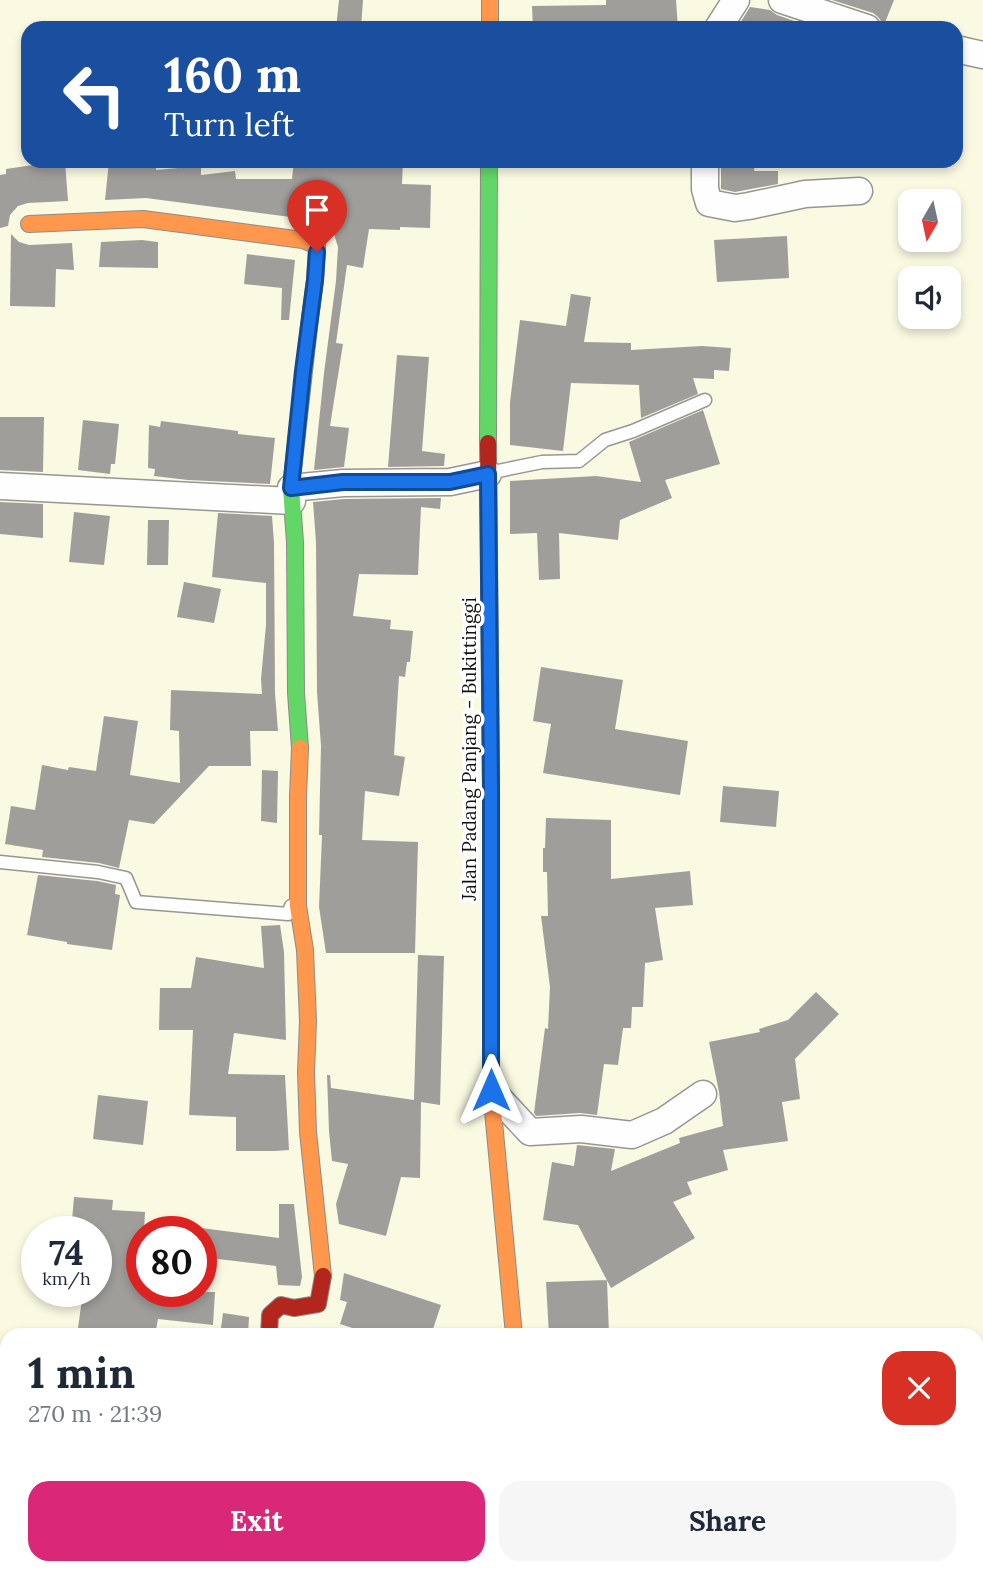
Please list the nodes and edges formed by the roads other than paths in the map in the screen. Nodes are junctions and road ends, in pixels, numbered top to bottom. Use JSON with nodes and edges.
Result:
{"nodes":[{"id":1,"x":490,"y":0,"type":"edge"},
{"id":2,"x":736,"y":0,"type":"edge"},
{"id":3,"x":782,"y":0,"type":"edge"},
{"id":4,"x":490,"y":21,"type":"edge"},
{"id":5,"x":722,"y":21,"type":"edge"},
{"id":6,"x":846,"y":21,"type":"edge"},
{"id":7,"x":963,"y":51,"type":"edge"},
{"id":8,"x":983,"y":55,"type":"edge"},
{"id":9,"x":489,"y":168,"type":"edge"},
{"id":10,"x":705,"y":168,"type":"edge"},
{"id":11,"x":859,"y":191,"type":"dead end"},
{"id":12,"x":29,"y":224,"type":"dead end"},
{"id":13,"x":705,"y":400,"type":"dead end"},
{"id":14,"x":488,"y":474,"type":"junction"},
{"id":15,"x":0,"y":486,"type":"edge"},
{"id":16,"x":292,"y":495,"type":"junction"},
{"id":17,"x":0,"y":862,"type":"edge"},
{"id":18,"x":299,"y":882,"type":"junction"},
{"id":19,"x":491,"y":1090,"type":"junction"},
{"id":20,"x":703,"y":1094,"type":"dead end"},
{"id":21,"x":269,"y":1328,"type":"edge"},
{"id":22,"x":513,"y":1328,"type":"edge"}],
"edges":[{"from":1,"to":4,"type":"main road"},
{"from":2,"to":5,"type":"street"},
{"from":3,"to":6,"type":"street"},
{"from":7,"to":8,"type":"street"},
{"from":9,"to":14,"type":"main road","name":"Jalan Padang Panjang - Bukittinggi"},
{"from":10,"to":11,"type":"street"},
{"from":12,"to":16,"type":"main road"},
{"from":13,"to":14,"type":"lane"},
{"from":14,"to":16,"type":"street"},
{"from":14,"to":19,"type":"main road","name":"Jalan Padang Panjang - Bukittinggi"},
{"from":15,"to":16,"type":"street"},
{"from":16,"to":18,"type":"main road"},
{"from":17,"to":18,"type":"lane"},
{"from":18,"to":21,"type":"main road"},
{"from":19,"to":20,"type":"street"},
{"from":19,"to":22,"type":"main road","name":"Jalan Padang Panjang - Bukittinggi"}]}
